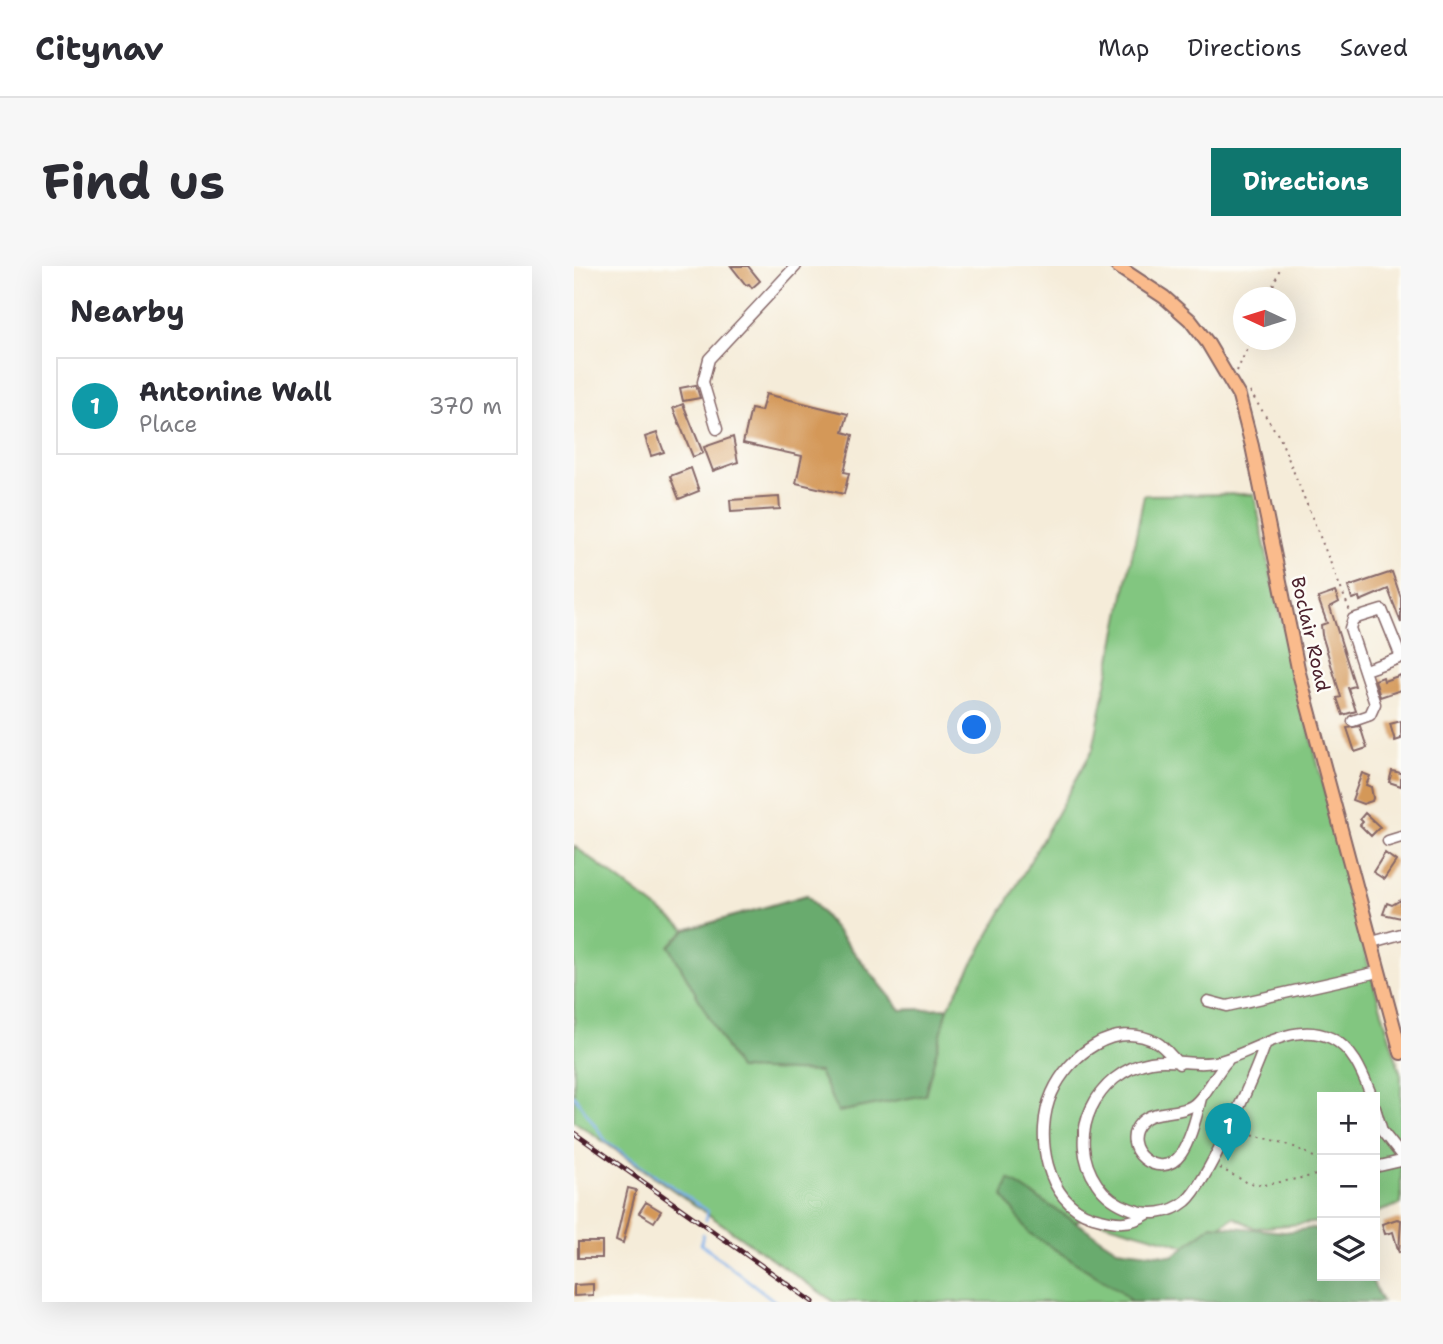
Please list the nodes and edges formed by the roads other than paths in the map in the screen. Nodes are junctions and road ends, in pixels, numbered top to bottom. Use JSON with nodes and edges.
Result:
{"nodes":[{"id":1,"x":796,"y":266,"type":"edge"},
{"id":2,"x":1117,"y":266,"type":"edge"},
{"id":3,"x":717,"y":429,"type":"dead end"},
{"id":4,"x":1400,"y":657,"type":"edge"},
{"id":5,"x":1365,"y":670,"type":"junction"},
{"id":6,"x":1353,"y":721,"type":"dead end"},
{"id":7,"x":1401,"y":837,"type":"edge"},
{"id":8,"x":1388,"y":841,"type":"dead end"},
{"id":9,"x":1401,"y":934,"type":"edge"},
{"id":10,"x":1372,"y":942,"type":"junction"},
{"id":11,"x":1378,"y":972,"type":"junction"},
{"id":12,"x":1208,"y":1001,"type":"dead end"},
{"id":13,"x":1265,"y":1045,"type":"junction"},
{"id":14,"x":1401,"y":1054,"type":"edge"},
{"id":15,"x":1231,"y":1058,"type":"junction"},
{"id":16,"x":1180,"y":1064,"type":"junction"},
{"id":17,"x":1369,"y":1092,"type":"edge"},
{"id":18,"x":1201,"y":1098,"type":"junction"},
{"id":19,"x":1380,"y":1124,"type":"edge"},
{"id":20,"x":1401,"y":1155,"type":"edge"},
{"id":21,"x":1401,"y":1161,"type":"edge"},
{"id":22,"x":1380,"y":1166,"type":"edge"},
{"id":23,"x":1149,"y":1213,"type":"junction"}],
"edges":[{"from":1,"to":3,"type":"street"},
{"from":2,"to":10,"type":"main road","name":"Boclair Road"},
{"from":4,"to":5,"type":"street"},
{"from":4,"to":5,"type":"street"},
{"from":5,"to":6,"type":"street"},
{"from":7,"to":8,"type":"street"},
{"from":9,"to":10,"type":"street"},
{"from":10,"to":11,"type":"main road","name":"Boclair Road"},
{"from":11,"to":12,"type":"street"},
{"from":11,"to":14,"type":"main road","name":"Boclair Road"},
{"from":13,"to":15,"type":"street"},
{"from":13,"to":17,"type":"street"},
{"from":13,"to":23,"type":"street"},
{"from":15,"to":16,"type":"street"},
{"from":15,"to":18,"type":"street"},
{"from":16,"to":23,"type":"street"},
{"from":16,"to":23,"type":"street"},
{"from":18,"to":18,"type":"street"},
{"from":19,"to":20,"type":"street"},
{"from":21,"to":22,"type":"street"}]}
